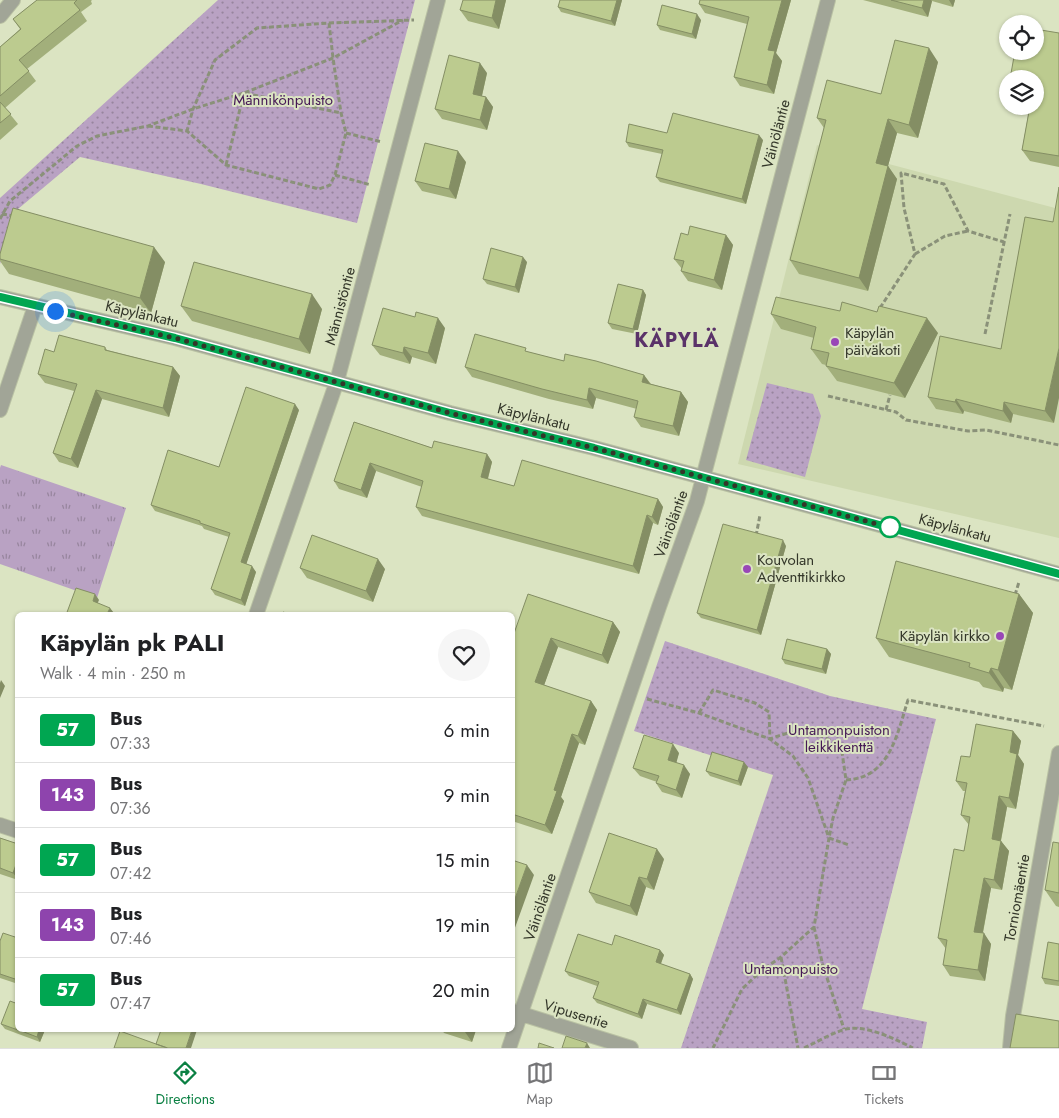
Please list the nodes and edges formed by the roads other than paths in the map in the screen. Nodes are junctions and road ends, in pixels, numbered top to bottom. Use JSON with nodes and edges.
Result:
{"nodes":[{"id":1,"x":13,"y":0,"type":"edge"},
{"id":2,"x":438,"y":0,"type":"edge"},
{"id":3,"x":828,"y":0,"type":"edge"},
{"id":4,"x":0,"y":16,"type":"edge"},
{"id":5,"x":0,"y":297,"type":"edge"},
{"id":6,"x":35,"y":306,"type":"junction"},
{"id":7,"x":337,"y":381,"type":"junction"},
{"id":8,"x":0,"y":410,"type":"edge"},
{"id":9,"x":704,"y":478,"type":"junction"},
{"id":10,"x":1059,"y":574,"type":"edge"},
{"id":11,"x":257,"y":612,"type":"edge"},
{"id":12,"x":1059,"y":753,"type":"edge"},
{"id":13,"x":0,"y":825,"type":"edge"},
{"id":14,"x":15,"y":830,"type":"edge"},
{"id":15,"x":516,"y":1012,"type":"edge"},
{"id":16,"x":512,"y":1032,"type":"edge"},
{"id":17,"x":509,"y":1048,"type":"edge"},
{"id":18,"x":631,"y":1048,"type":"edge"},
{"id":19,"x":1010,"y":1048,"type":"edge"}],
"edges":[{"from":1,"to":4,"type":"street"},
{"from":2,"to":7,"type":"street","name":"Männistöntie"},
{"from":3,"to":9,"type":"street","name":"Väinöläntie"},
{"from":5,"to":6,"type":"street","name":"Käpylänkatu"},
{"from":6,"to":7,"type":"street","name":"Käpylänkatu"},
{"from":6,"to":8,"type":"street"},
{"from":7,"to":9,"type":"street","name":"Käpylänkatu"},
{"from":7,"to":11,"type":"street","name":"Männistöntie"},
{"from":9,"to":10,"type":"street","name":"Käpylänkatu"},
{"from":9,"to":15,"type":"street","name":"Väinöläntie"},
{"from":12,"to":19,"type":"street","name":"Torniomäentie"},
{"from":13,"to":14,"type":"street"},
{"from":15,"to":18,"type":"street","name":"Vipusentie"},
{"from":16,"to":17,"type":"street","name":"Väinöläntie"}]}
